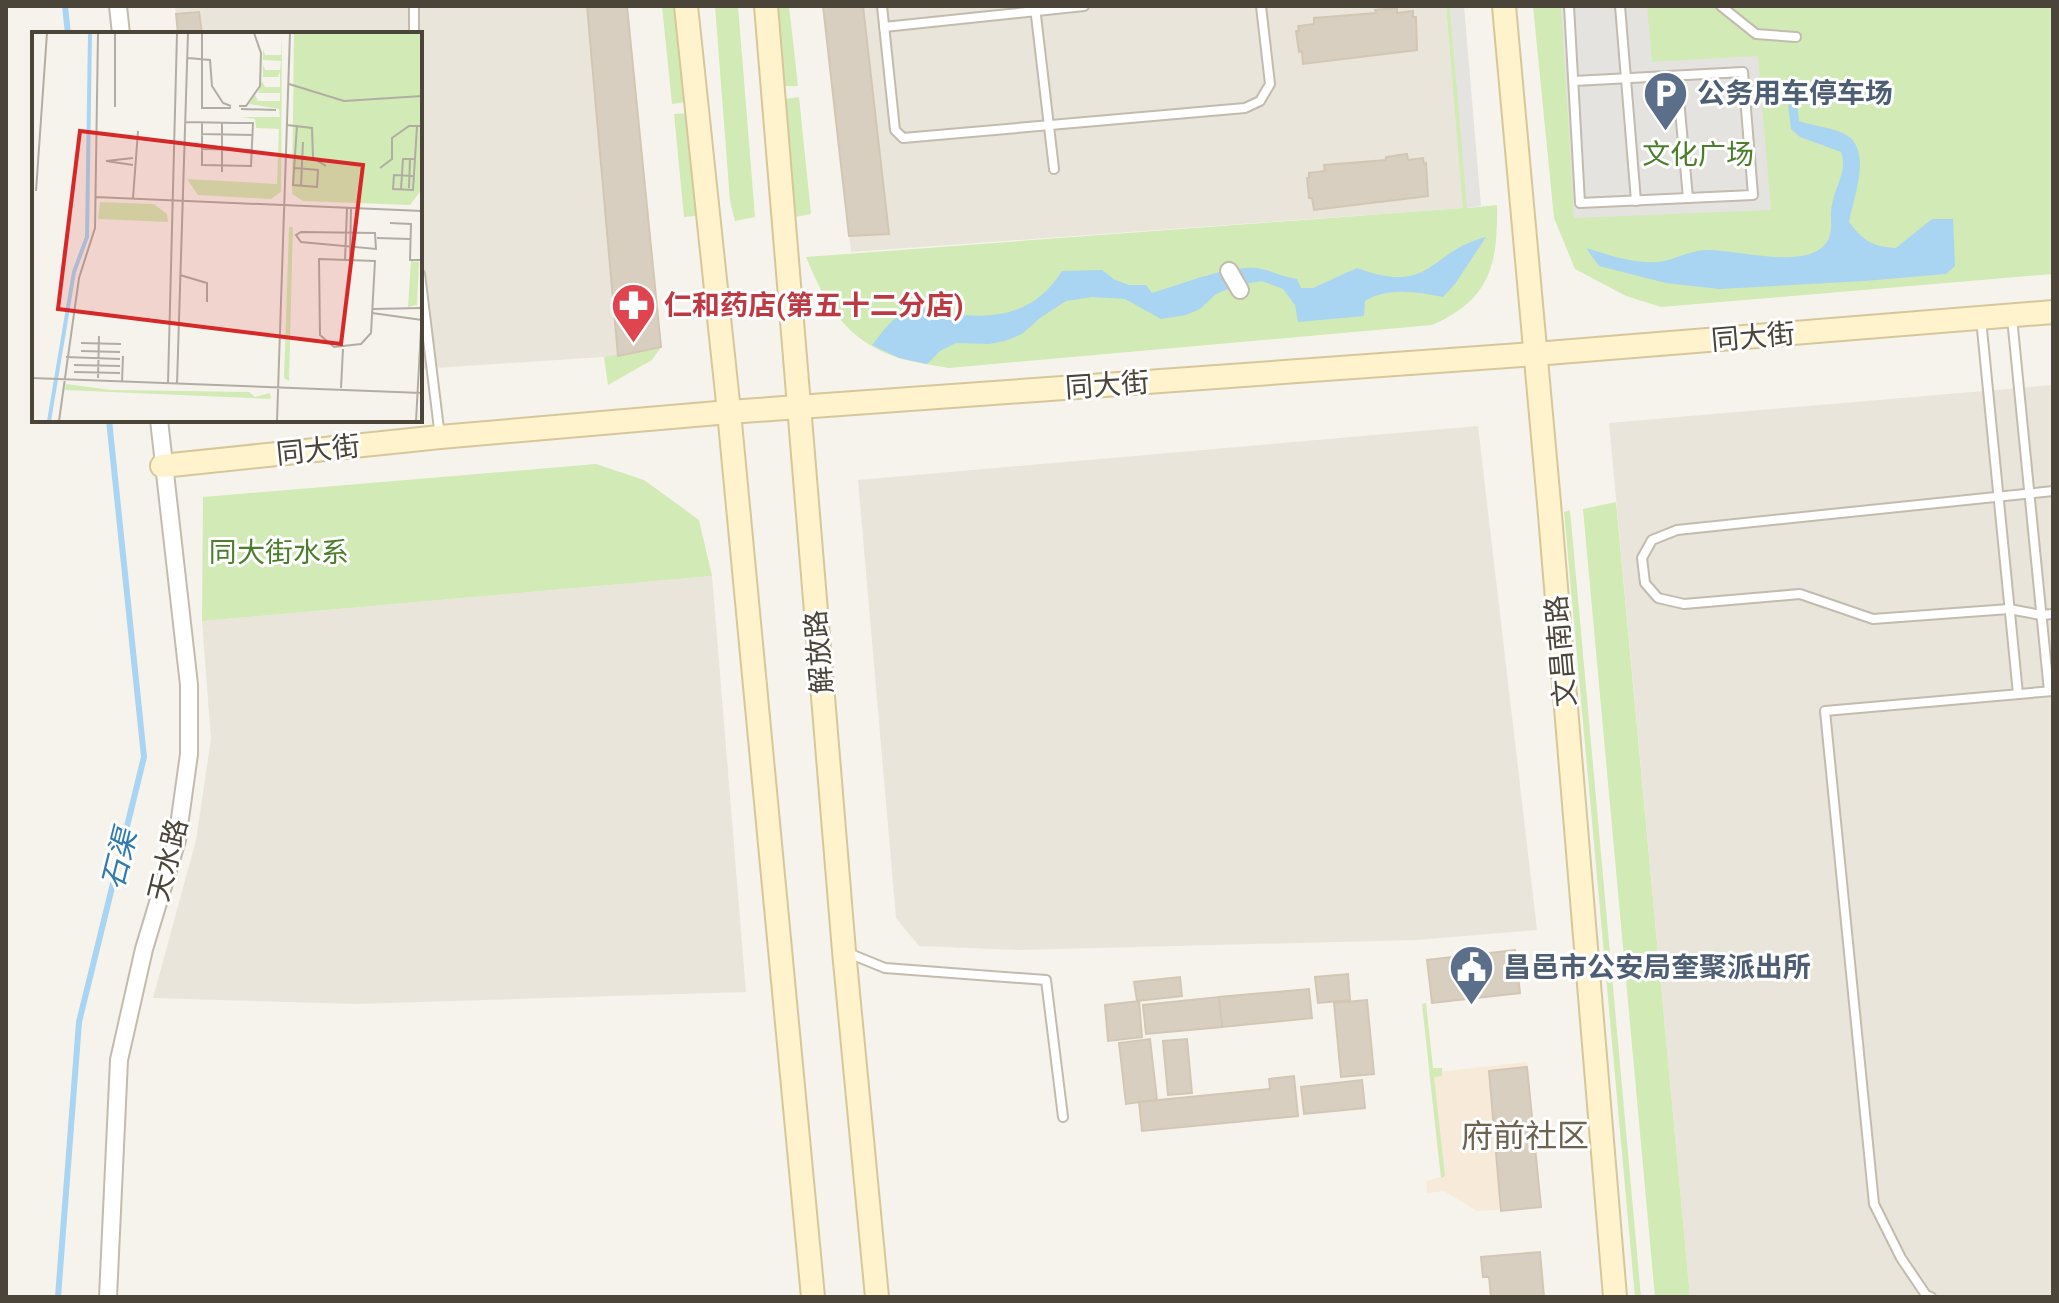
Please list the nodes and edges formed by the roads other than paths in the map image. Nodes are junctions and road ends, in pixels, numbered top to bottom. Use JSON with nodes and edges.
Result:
{"nodes":[{"id":1,"x":118,"y":6,"type":"edge"},
{"id":2,"x":414,"y":6,"type":"edge"},
{"id":3,"x":686,"y":6,"type":"edge"},
{"id":4,"x":766,"y":6,"type":"edge"},
{"id":5,"x":882,"y":6,"type":"edge"},
{"id":6,"x":1084,"y":6,"type":"edge"},
{"id":7,"x":1261,"y":6,"type":"edge"},
{"id":8,"x":1504,"y":6,"type":"edge"},
{"id":9,"x":1569,"y":6,"type":"edge"},
{"id":10,"x":1620,"y":6,"type":"edge"},
{"id":11,"x":1721,"y":6,"type":"edge"},
{"id":12,"x":1035,"y":8,"type":"edge"},
{"id":13,"x":884,"y":27,"type":"junction"},
{"id":14,"x":121,"y":32,"type":"edge"},
{"id":15,"x":414,"y":32,"type":"edge"},
{"id":16,"x":1796,"y":37,"type":"dead end"},
{"id":17,"x":1677,"y":77,"type":"junction"},
{"id":18,"x":1624,"y":79,"type":"junction"},
{"id":19,"x":1574,"y":81,"type":"junction"},
{"id":20,"x":1050,"y":125,"type":"junction"},
{"id":21,"x":1054,"y":169,"type":"dead end"},
{"id":22,"x":1688,"y":198,"type":"junction"},
{"id":23,"x":1636,"y":201,"type":"junction"},
{"id":24,"x":1229,"y":271,"type":"dead end"},
{"id":25,"x":422,"y":290,"type":"edge"},
{"id":26,"x":1240,"y":290,"type":"dead end"},
{"id":27,"x":2053,"y":312,"type":"edge"},
{"id":28,"x":2012,"y":316,"type":"junction"},
{"id":29,"x":1981,"y":318,"type":"junction"},
{"id":30,"x":1535,"y":354,"type":"junction"},
{"id":31,"x":798,"y":407,"type":"junction"},
{"id":32,"x":729,"y":412,"type":"junction"},
{"id":33,"x":159,"y":422,"type":"edge"},
{"id":34,"x":440,"y":437,"type":"junction"},
{"id":35,"x":162,"y":466,"type":"junction"},
{"id":36,"x":2053,"y":491,"type":"edge"},
{"id":37,"x":2030,"y":494,"type":"junction"},
{"id":38,"x":1998,"y":497,"type":"junction"},
{"id":39,"x":2009,"y":609,"type":"junction"},
{"id":40,"x":2053,"y":614,"type":"edge"},
{"id":41,"x":2041,"y":615,"type":"junction"},
{"id":42,"x":2051,"y":691,"type":"edge"},
{"id":43,"x":2018,"y":694,"type":"junction"},
{"id":44,"x":844,"y":951,"type":"junction"},
{"id":45,"x":1063,"y":1117,"type":"dead end"},
{"id":46,"x":108,"y":1297,"type":"edge"},
{"id":47,"x":813,"y":1297,"type":"edge"},
{"id":48,"x":877,"y":1297,"type":"edge"},
{"id":49,"x":1615,"y":1297,"type":"edge"},
{"id":50,"x":1931,"y":1297,"type":"edge"}],
"edges":[{"from":1,"to":14,"type":"street"},
{"from":2,"to":15,"type":"lane"},
{"from":3,"to":32,"type":"street"},
{"from":4,"to":31,"type":"street","name":"解放路"},
{"from":5,"to":13,"type":"lane"},
{"from":6,"to":12,"type":"lane"},
{"from":7,"to":20,"type":"lane"},
{"from":8,"to":30,"type":"street","name":"文昌南路"},
{"from":9,"to":19,"type":"lane"},
{"from":10,"to":18,"type":"lane"},
{"from":11,"to":16,"type":"lane"},
{"from":12,"to":13,"type":"lane"},
{"from":12,"to":20,"type":"lane"},
{"from":13,"to":20,"type":"lane"},
{"from":17,"to":18,"type":"lane"},
{"from":17,"to":22,"type":"lane"},
{"from":17,"to":22,"type":"lane"},
{"from":18,"to":19,"type":"lane"},
{"from":18,"to":23,"type":"lane"},
{"from":19,"to":23,"type":"lane"},
{"from":20,"to":21,"type":"lane"},
{"from":22,"to":23,"type":"lane"},
{"from":24,"to":26,"type":"street"},
{"from":25,"to":34,"type":"lane"},
{"from":27,"to":28,"type":"street","name":"同大街"},
{"from":28,"to":29,"type":"street","name":"同大街"},
{"from":28,"to":37,"type":"lane"},
{"from":29,"to":30,"type":"street","name":"同大街"},
{"from":29,"to":38,"type":"lane"},
{"from":30,"to":31,"type":"street","name":"同大街"},
{"from":30,"to":49,"type":"street","name":"文昌南路"},
{"from":31,"to":32,"type":"street","name":"同大街"},
{"from":31,"to":44,"type":"street","name":"解放路"},
{"from":32,"to":34,"type":"street","name":"同大街"},
{"from":32,"to":47,"type":"street"},
{"from":33,"to":35,"type":"street","name":"天水路"},
{"from":34,"to":35,"type":"street","name":"同大街"},
{"from":35,"to":46,"type":"street","name":"天水路"},
{"from":36,"to":37,"type":"lane"},
{"from":37,"to":38,"type":"lane"},
{"from":37,"to":41,"type":"lane"},
{"from":38,"to":39,"type":"lane"},
{"from":38,"to":39,"type":"lane"},
{"from":39,"to":41,"type":"lane"},
{"from":39,"to":43,"type":"lane"},
{"from":40,"to":41,"type":"lane"},
{"from":41,"to":42,"type":"lane"},
{"from":42,"to":43,"type":"lane"},
{"from":43,"to":50,"type":"lane"},
{"from":44,"to":45,"type":"lane"},
{"from":44,"to":48,"type":"street","name":"解放路"}]}
